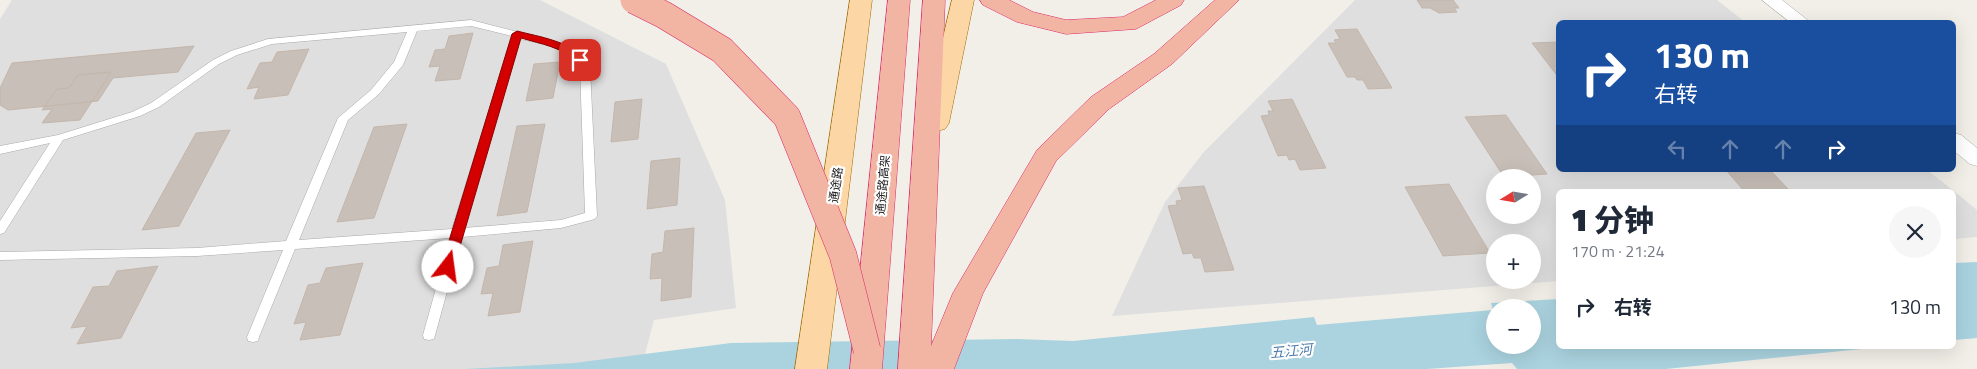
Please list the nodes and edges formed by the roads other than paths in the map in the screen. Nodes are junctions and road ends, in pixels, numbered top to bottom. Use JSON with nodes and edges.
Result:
{"nodes":[{"id":1,"x":634,"y":0,"type":"edge"},
{"id":2,"x":861,"y":0,"type":"edge"},
{"id":3,"x":899,"y":0,"type":"edge"},
{"id":4,"x":934,"y":0,"type":"edge"},
{"id":5,"x":942,"y":0,"type":"edge"},
{"id":6,"x":963,"y":0,"type":"edge"},
{"id":7,"x":991,"y":0,"type":"edge"},
{"id":8,"x":1173,"y":0,"type":"edge"},
{"id":9,"x":1209,"y":0,"type":"edge"},
{"id":10,"x":1228,"y":0,"type":"edge"},
{"id":11,"x":1771,"y":0,"type":"edge"},
{"id":12,"x":1797,"y":20,"type":"edge"},
{"id":13,"x":414,"y":27,"type":"junction"},
{"id":14,"x":517,"y":34,"type":"junction"},
{"id":15,"x":1100,"y":103,"type":"junction"},
{"id":16,"x":936,"y":123,"type":"junction"},
{"id":17,"x":59,"y":138,"type":"junction"},
{"id":18,"x":1956,"y":142,"type":"edge"},
{"id":19,"x":0,"y":150,"type":"edge"},
{"id":20,"x":1977,"y":159,"type":"edge"},
{"id":21,"x":0,"y":230,"type":"edge"},
{"id":22,"x":457,"y":232,"type":"junction"},
{"id":23,"x":292,"y":245,"type":"junction"},
{"id":24,"x":0,"y":256,"type":"edge"},
{"id":25,"x":429,"y":335,"type":"dead end"},
{"id":26,"x":253,"y":337,"type":"dead end"},
{"id":27,"x":812,"y":358,"type":"edge"},
{"id":28,"x":919,"y":359,"type":"edge"},
{"id":29,"x":867,"y":360,"type":"edge"},
{"id":30,"x":938,"y":369,"type":"edge"}],
"edges":[{"from":1,"to":29,"type":"highway","bridge":true},
{"from":2,"to":27,"type":"main road","name":"通途路"},
{"from":3,"to":29,"type":"highway","name":"通途路高架"},
{"from":4,"to":28,"type":"highway"},
{"from":5,"to":16,"type":"main road"},
{"from":6,"to":16,"type":"main road"},
{"from":7,"to":8,"type":"highway"},
{"from":9,"to":15,"type":"highway"},
{"from":10,"to":15,"type":"highway"},
{"from":11,"to":12,"type":"street"},
{"from":13,"to":14,"type":"lane"},
{"from":13,"to":17,"type":"lane"},
{"from":13,"to":23,"type":"lane"},
{"from":14,"to":22,"type":"lane"},
{"from":14,"to":22,"type":"lane"},
{"from":15,"to":30,"type":"highway"},
{"from":16,"to":28,"type":"main road"},
{"from":17,"to":19,"type":"lane"},
{"from":17,"to":21,"type":"lane"},
{"from":18,"to":20,"type":"street"},
{"from":22,"to":23,"type":"lane"},
{"from":22,"to":25,"type":"lane"},
{"from":23,"to":24,"type":"lane"},
{"from":23,"to":26,"type":"lane"}]}
